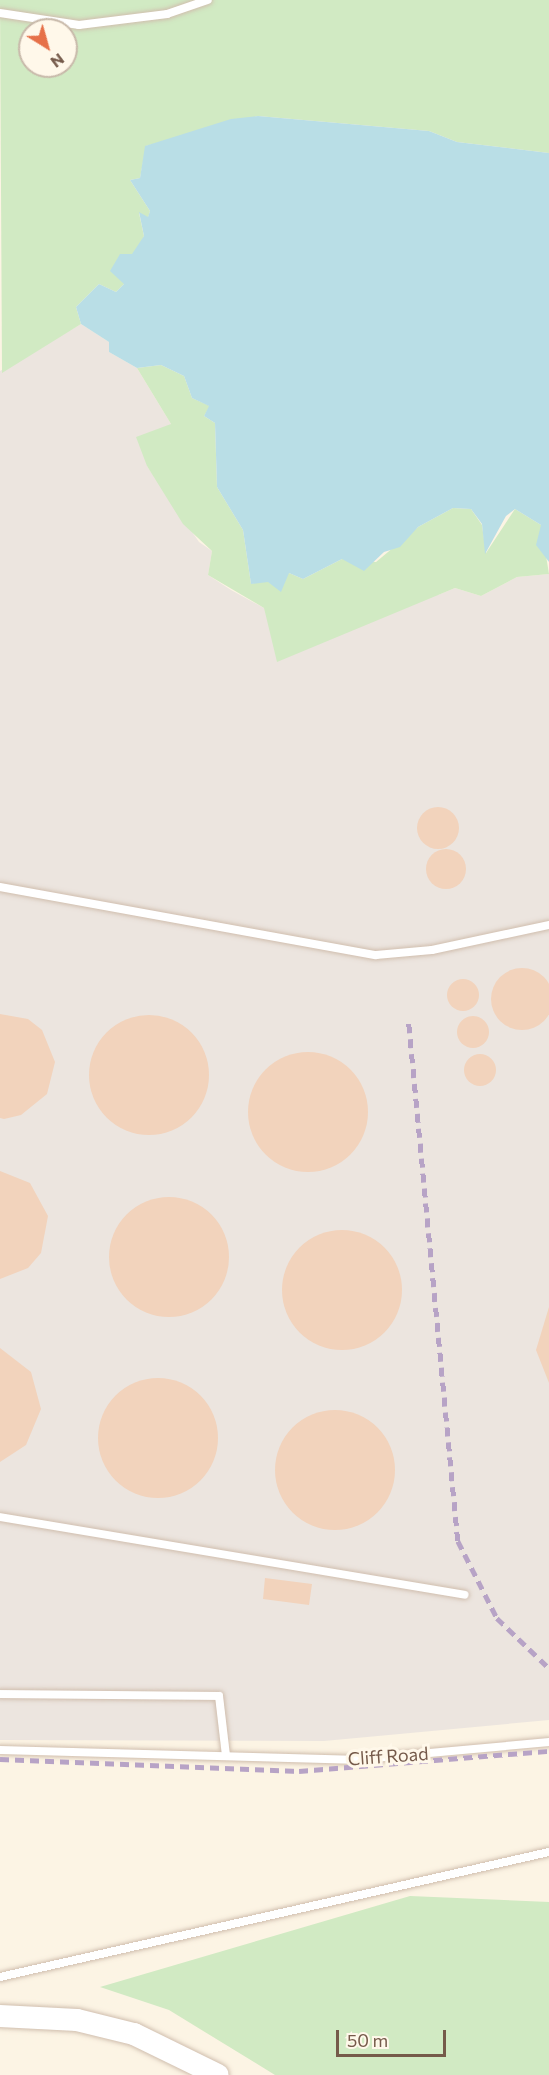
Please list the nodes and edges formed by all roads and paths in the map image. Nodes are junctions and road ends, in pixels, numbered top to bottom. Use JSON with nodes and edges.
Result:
{"nodes":[{"id":1,"x":208,"y":0,"type":"edge"},
{"id":2,"x":0,"y":13,"type":"edge"},
{"id":3,"x":0,"y":887,"type":"edge"},
{"id":4,"x":549,"y":925,"type":"edge"},
{"id":5,"x":0,"y":1517,"type":"edge"},
{"id":6,"x":465,"y":1595,"type":"dead end"},
{"id":7,"x":0,"y":1694,"type":"edge"},
{"id":8,"x":549,"y":1742,"type":"edge"},
{"id":9,"x":0,"y":1750,"type":"edge"},
{"id":10,"x":226,"y":1756,"type":"junction"},
{"id":11,"x":549,"y":1852,"type":"edge"},
{"id":12,"x":0,"y":1977,"type":"edge"},
{"id":13,"x":0,"y":2016,"type":"edge"},
{"id":14,"x":218,"y":2075,"type":"edge"}],
"edges":[{"from":1,"to":2,"type":"lane"},
{"from":3,"to":4,"type":"lane"},
{"from":5,"to":6,"type":"lane"},
{"from":7,"to":10,"type":"lane"},
{"from":8,"to":10,"type":"lane","name":"Cliff Road"},
{"from":9,"to":10,"type":"lane","name":"Cliff Road"},
{"from":11,"to":12,"type":"lane"},
{"from":13,"to":14,"type":"main road"}]}
